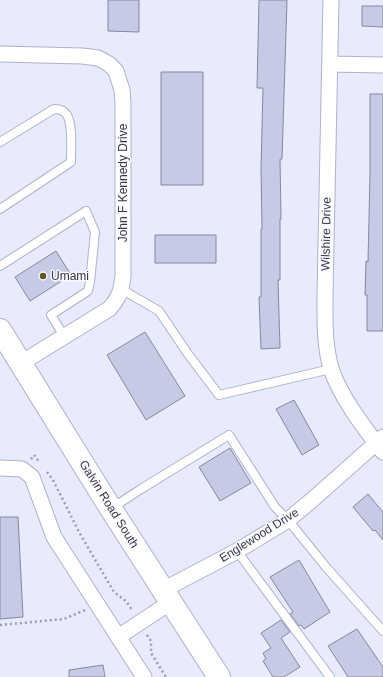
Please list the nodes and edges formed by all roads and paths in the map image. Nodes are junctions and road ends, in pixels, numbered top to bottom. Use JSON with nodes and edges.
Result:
{"nodes":[{"id":1,"x":331,"y":0,"type":"edge"},
{"id":2,"x":0,"y":54,"type":"edge"},
{"id":3,"x":330,"y":64,"type":"junction"},
{"id":4,"x":383,"y":65,"type":"edge"},
{"id":5,"x":0,"y":142,"type":"edge"},
{"id":6,"x":0,"y":209,"type":"edge"},
{"id":7,"x":0,"y":266,"type":"edge"},
{"id":8,"x":121,"y":289,"type":"junction"},
{"id":9,"x":0,"y":330,"type":"edge"},
{"id":10,"x":64,"y":336,"type":"junction"},
{"id":11,"x":21,"y":363,"type":"junction"},
{"id":12,"x":331,"y":369,"type":"junction"},
{"id":13,"x":381,"y":444,"type":"edge"},
{"id":14,"x":0,"y":468,"type":"edge"},
{"id":15,"x":22,"y":469,"type":"junction"},
{"id":16,"x":111,"y":509,"type":"junction"},
{"id":17,"x":288,"y":520,"type":"junction"},
{"id":18,"x":237,"y":551,"type":"junction"},
{"id":19,"x":167,"y":596,"type":"junction"},
{"id":20,"x":97,"y":605,"type":"junction"},
{"id":21,"x":140,"y":622,"type":"junction"},
{"id":22,"x":0,"y":625,"type":"edge"},
{"id":23,"x":383,"y":631,"type":"edge"},
{"id":24,"x":118,"y":637,"type":"junction"},
{"id":25,"x":144,"y":677,"type":"edge"},
{"id":26,"x":166,"y":677,"type":"edge"},
{"id":27,"x":219,"y":677,"type":"edge"},
{"id":28,"x":330,"y":677,"type":"edge"}],
"edges":[{"from":1,"to":3,"type":"street","name":"Wilshire Drive"},
{"from":2,"to":8,"type":"street","name":"John F Kennedy Drive"},
{"from":3,"to":4,"type":"street"},
{"from":3,"to":12,"type":"street","name":"Wilshire Drive"},
{"from":5,"to":6,"type":"lane"},
{"from":7,"to":10,"type":"lane"},
{"from":8,"to":10,"type":"street","name":"John F Kennedy Drive"},
{"from":8,"to":12,"type":"lane"},
{"from":9,"to":11,"type":"main road","name":"Galvin Road South"},
{"from":10,"to":11,"type":"street","name":"John F Kennedy Drive"},
{"from":11,"to":16,"type":"main road","name":"Galvin Road South"},
{"from":12,"to":13,"type":"street","name":"Wilshire Drive"},
{"from":13,"to":17,"type":"street","name":"Englewood Drive"},
{"from":14,"to":15,"type":"street"},
{"from":15,"to":20,"type":"street"},
{"from":15,"to":21,"type":"path"},
{"from":16,"to":17,"type":"lane"},
{"from":16,"to":19,"type":"main road","name":"Galvin Road South"},
{"from":17,"to":18,"type":"street","name":"Englewood Drive"},
{"from":17,"to":23,"type":"lane"},
{"from":18,"to":19,"type":"street","name":"Englewood Drive"},
{"from":18,"to":28,"type":"lane"},
{"from":19,"to":21,"type":"street","name":"Englewood Drive"},
{"from":19,"to":27,"type":"main road","name":"Galvin Road South"},
{"from":20,"to":22,"type":"path"},
{"from":20,"to":24,"type":"street"},
{"from":21,"to":24,"type":"street","name":"Englewood Drive"},
{"from":21,"to":26,"type":"path"},
{"from":24,"to":25,"type":"street"}]}
